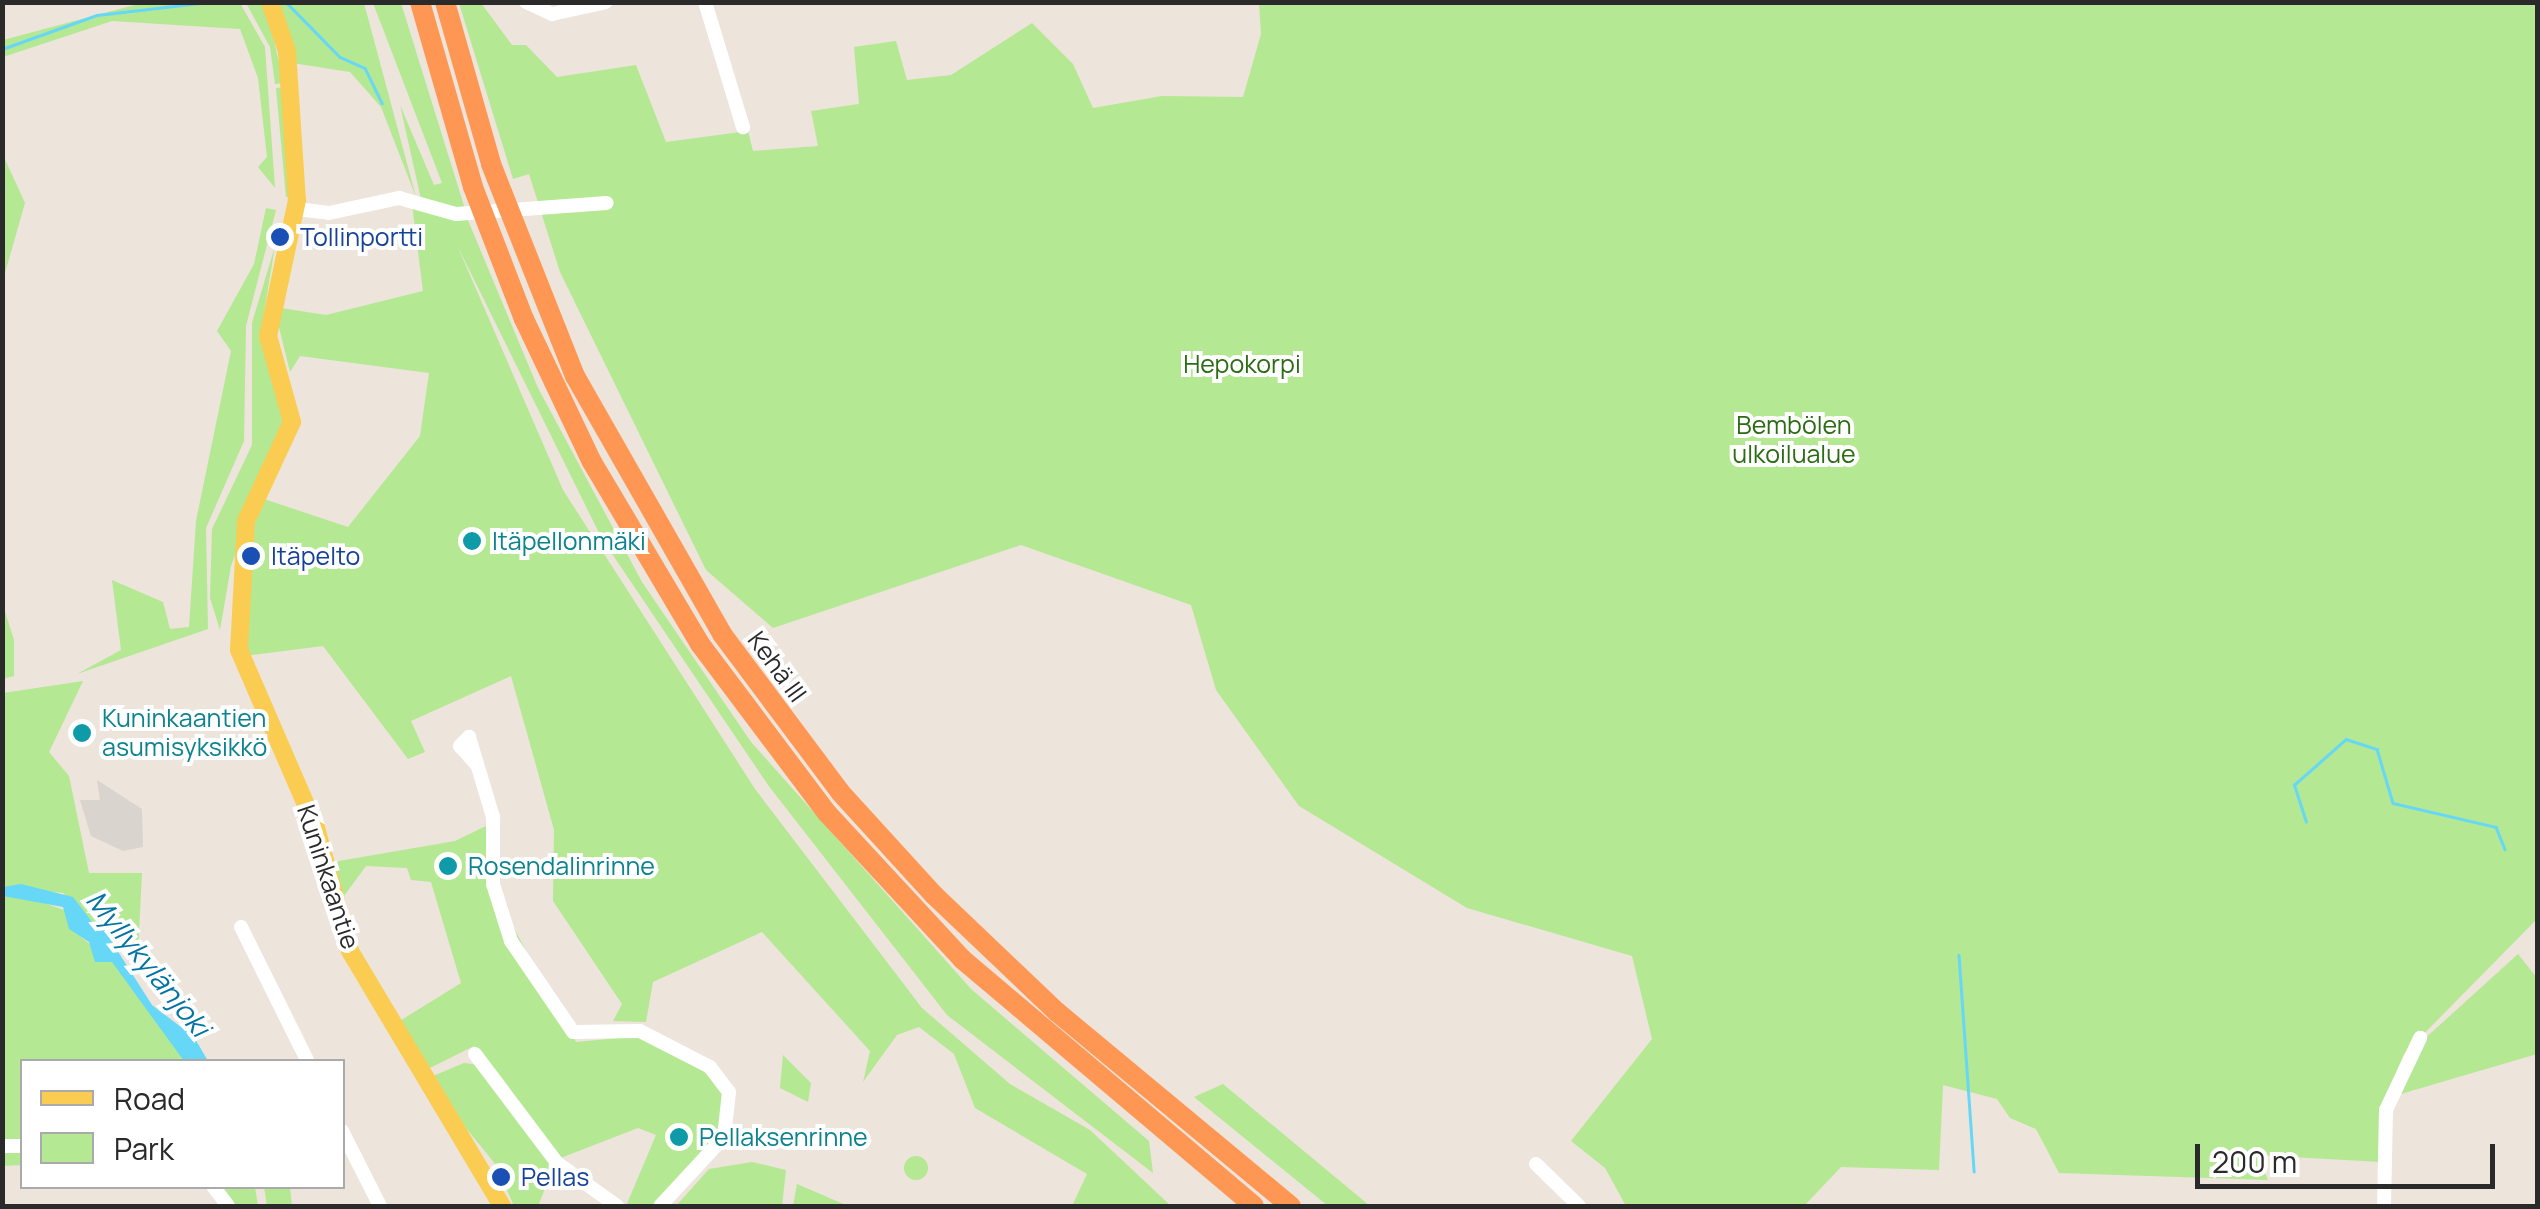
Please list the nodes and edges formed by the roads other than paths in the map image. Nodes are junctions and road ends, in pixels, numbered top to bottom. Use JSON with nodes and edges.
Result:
{"nodes":[{"id":1,"x":270,"y":2,"type":"edge"},
{"id":2,"x":420,"y":2,"type":"edge"},
{"id":3,"x":445,"y":2,"type":"edge"},
{"id":4,"x":526,"y":2,"type":"edge"},
{"id":5,"x":606,"y":2,"type":"edge"},
{"id":6,"x":705,"y":2,"type":"edge"},
{"id":7,"x":743,"y":127,"type":"dead end"},
{"id":8,"x":607,"y":204,"type":"dead end"},
{"id":9,"x":296,"y":209,"type":"junction"},
{"id":10,"x":477,"y":765,"type":"dead end"},
{"id":11,"x":241,"y":927,"type":"dead end"},
{"id":12,"x":2420,"y":1038,"type":"dead end"},
{"id":13,"x":475,"y":1054,"type":"dead end"},
{"id":14,"x":307,"y":1059,"type":"edge"},
{"id":15,"x":345,"y":1137,"type":"edge"},
{"id":16,"x":1536,"y":1164,"type":"dead end"},
{"id":17,"x":380,"y":1206,"type":"edge"},
{"id":18,"x":502,"y":1206,"type":"edge"},
{"id":19,"x":617,"y":1206,"type":"edge"},
{"id":20,"x":660,"y":1206,"type":"edge"},
{"id":21,"x":1254,"y":1206,"type":"edge"},
{"id":22,"x":1291,"y":1206,"type":"edge"},
{"id":23,"x":1578,"y":1206,"type":"edge"},
{"id":24,"x":2384,"y":1206,"type":"edge"}],
"edges":[{"from":1,"to":9,"type":"main road","name":"Kuninkaantie"},
{"from":2,"to":21,"type":"highway","name":"Kehä III"},
{"from":3,"to":22,"type":"highway","name":"Kehä III"},
{"from":4,"to":5,"type":"street"},
{"from":6,"to":7,"type":"street"},
{"from":8,"to":9,"type":"street"},
{"from":9,"to":18,"type":"main road","name":"Kuninkaantie"},
{"from":10,"to":20,"type":"street"},
{"from":11,"to":14,"type":"street"},
{"from":12,"to":24,"type":"street"},
{"from":13,"to":19,"type":"street"},
{"from":15,"to":17,"type":"street"},
{"from":16,"to":23,"type":"street"}]}
